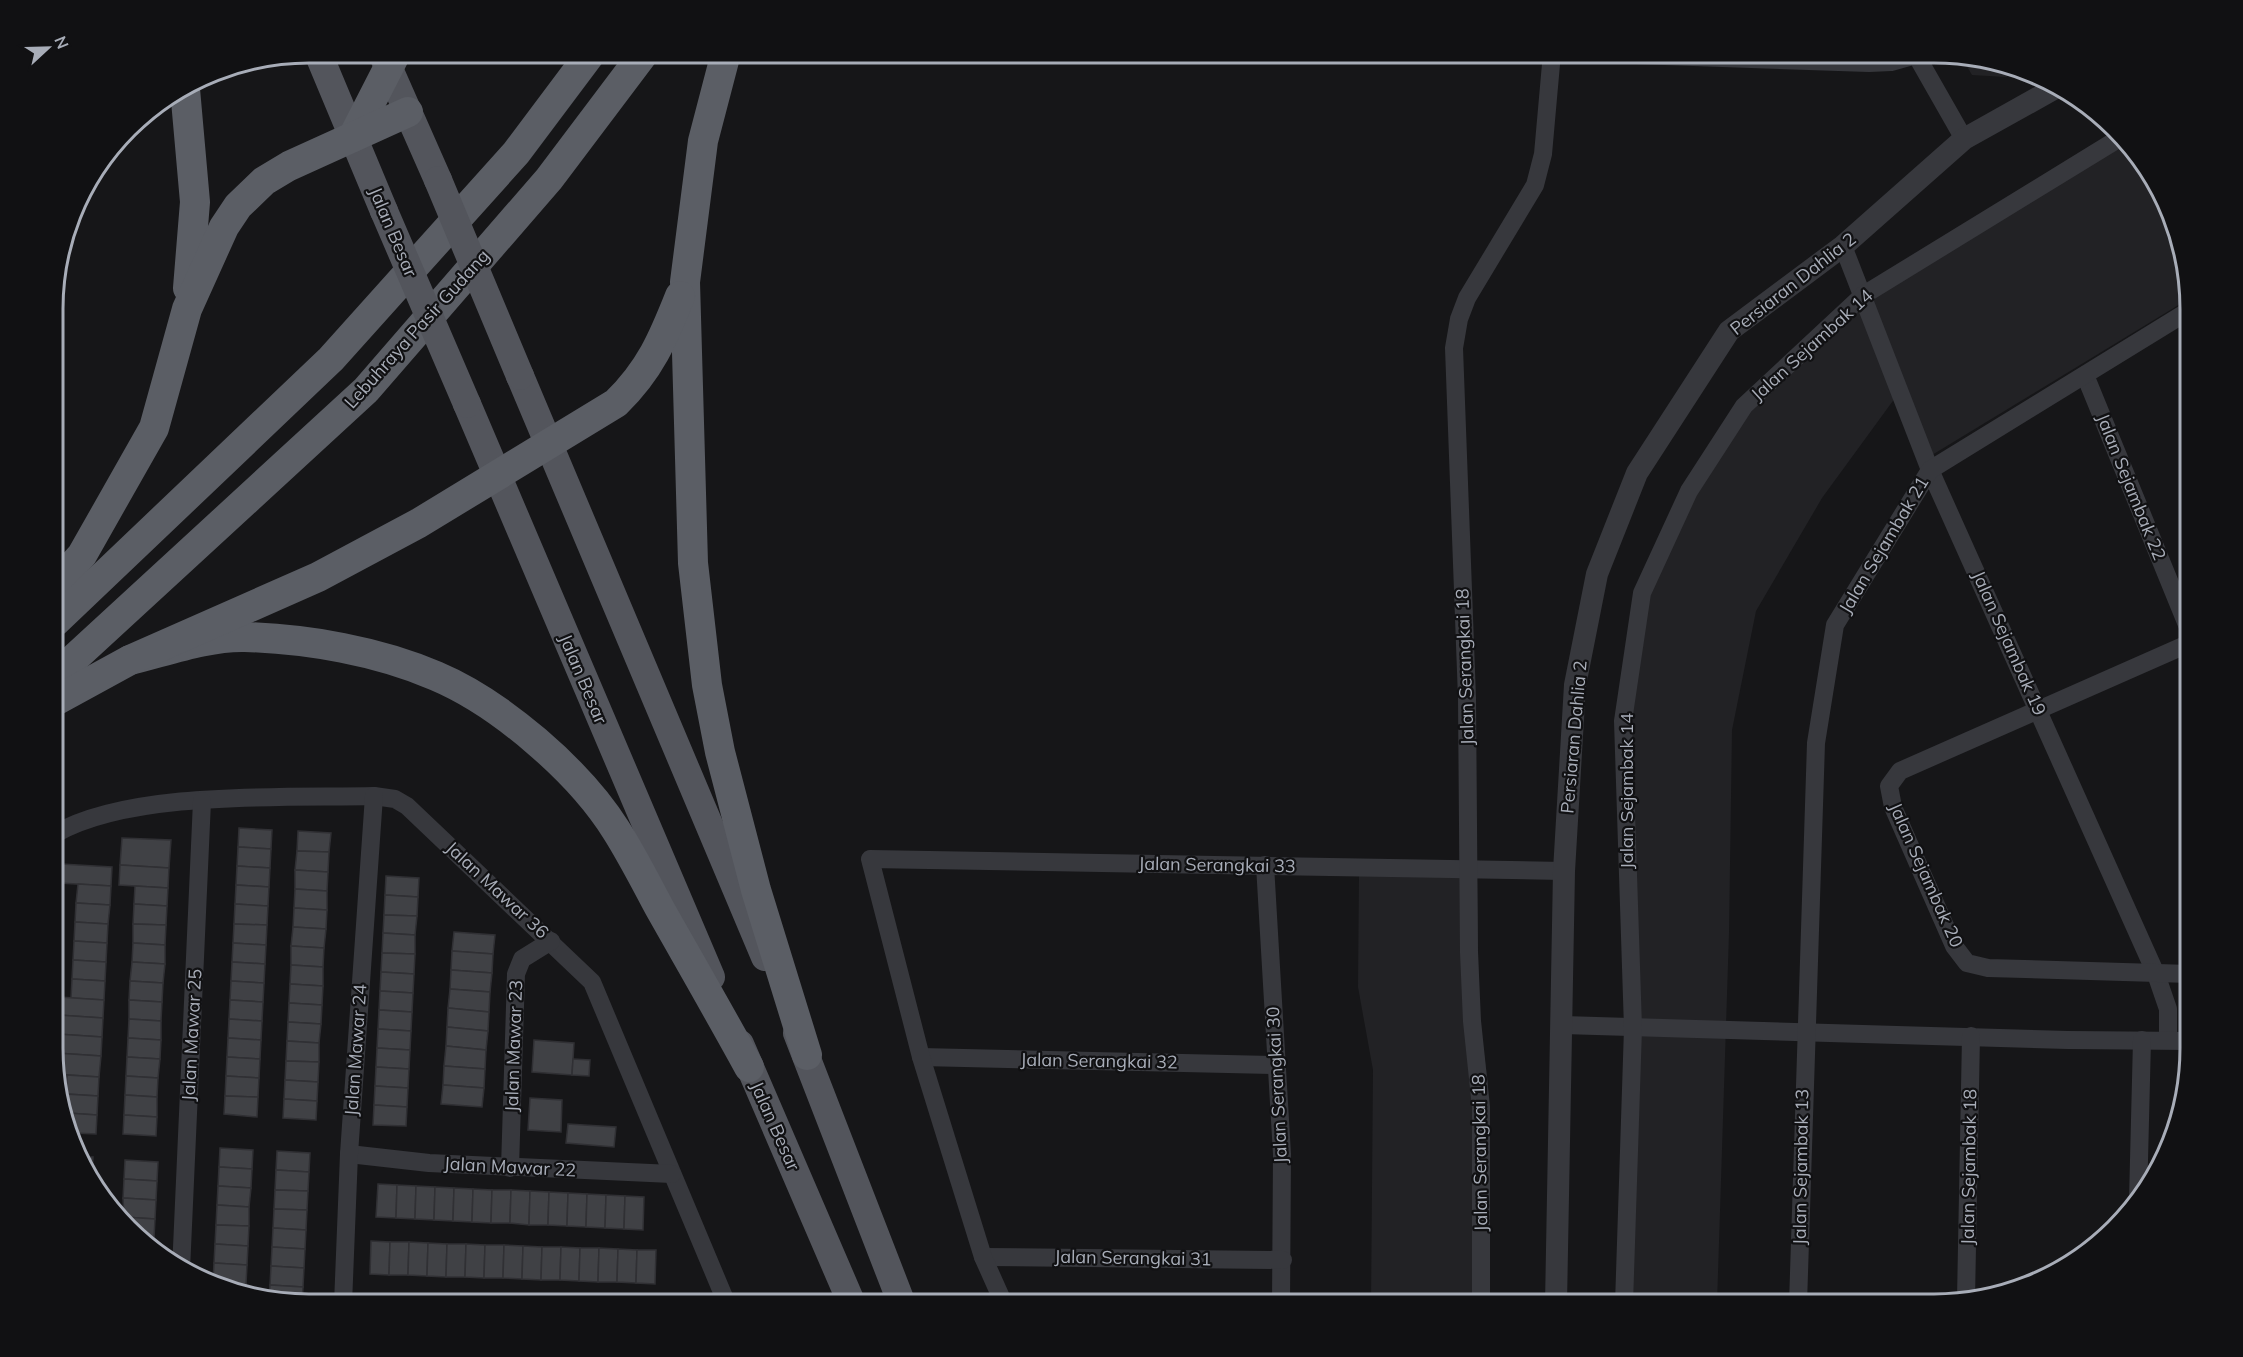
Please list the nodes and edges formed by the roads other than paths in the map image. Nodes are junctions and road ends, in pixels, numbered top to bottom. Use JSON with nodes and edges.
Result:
{"nodes":[{"id":1,"x":323,"y":63,"type":"edge"},
{"id":2,"x":387,"y":63,"type":"edge"},
{"id":3,"x":391,"y":63,"type":"edge"},
{"id":4,"x":583,"y":63,"type":"edge"},
{"id":5,"x":636,"y":63,"type":"edge"},
{"id":6,"x":723,"y":63,"type":"edge"},
{"id":7,"x":1551,"y":63,"type":"edge"},
{"id":8,"x":1920,"y":63,"type":"edge"},
{"id":9,"x":2049,"y":92,"type":"edge"},
{"id":10,"x":185,"y":97,"type":"edge"},
{"id":11,"x":408,"y":112,"type":"junction"},
{"id":12,"x":353,"y":137,"type":"junction"},
{"id":13,"x":1965,"y":139,"type":"junction"},
{"id":14,"x":2115,"y":142,"type":"edge"},
{"id":15,"x":1843,"y":246,"type":"junction"},
{"id":16,"x":685,"y":282,"type":"junction"},
{"id":17,"x":1862,"y":296,"type":"junction"},
{"id":18,"x":187,"y":309,"type":"junction"},
{"id":19,"x":2180,"y":316,"type":"edge"},
{"id":20,"x":2085,"y":375,"type":"junction"},
{"id":21,"x":548,"y":444,"type":"junction"},
{"id":22,"x":1930,"y":470,"type":"junction"},
{"id":23,"x":496,"y":476,"type":"junction"},
{"id":24,"x":63,"y":576,"type":"edge"},
{"id":25,"x":2180,"y":608,"type":"edge"},
{"id":26,"x":63,"y":614,"type":"edge"},
{"id":27,"x":2180,"y":647,"type":"edge"},
{"id":28,"x":130,"y":660,"type":"junction"},
{"id":29,"x":63,"y":669,"type":"edge"},
{"id":30,"x":63,"y":697,"type":"edge"},
{"id":31,"x":2040,"y":710,"type":"junction"},
{"id":32,"x":374,"y":796,"type":"junction"},
{"id":33,"x":202,"y":801,"type":"junction"},
{"id":34,"x":63,"y":831,"type":"edge"},
{"id":35,"x":1265,"y":865,"type":"junction"},
{"id":36,"x":1468,"y":869,"type":"junction"},
{"id":37,"x":1564,"y":871,"type":"junction"},
{"id":38,"x":551,"y":941,"type":"junction"},
{"id":39,"x":2156,"y":974,"type":"junction"},
{"id":40,"x":2180,"y":974,"type":"edge"},
{"id":41,"x":1563,"y":1025,"type":"junction"},
{"id":42,"x":1633,"y":1028,"type":"junction"},
{"id":43,"x":1805,"y":1030,"type":"junction"},
{"id":44,"x":1971,"y":1036,"type":"junction"},
{"id":45,"x":2142,"y":1040,"type":"junction"},
{"id":46,"x":2168,"y":1040,"type":"junction"},
{"id":47,"x":2180,"y":1041,"type":"edge"},
{"id":48,"x":807,"y":1055,"type":"junction"},
{"id":49,"x":921,"y":1057,"type":"junction"},
{"id":50,"x":1276,"y":1065,"type":"junction"},
{"id":51,"x":749,"y":1067,"type":"junction"},
{"id":52,"x":349,"y":1154,"type":"junction"},
{"id":53,"x":510,"y":1168,"type":"junction"},
{"id":54,"x":672,"y":1174,"type":"junction"},
{"id":55,"x":2138,"y":1186,"type":"edge"},
{"id":56,"x":983,"y":1257,"type":"junction"},
{"id":57,"x":182,"y":1258,"type":"edge"},
{"id":58,"x":1283,"y":1260,"type":"junction"},
{"id":59,"x":1966,"y":1292,"type":"edge"},
{"id":60,"x":343,"y":1294,"type":"edge"},
{"id":61,"x":723,"y":1294,"type":"edge"},
{"id":62,"x":848,"y":1294,"type":"edge"},
{"id":63,"x":898,"y":1294,"type":"edge"},
{"id":64,"x":1000,"y":1294,"type":"edge"},
{"id":65,"x":1281,"y":1294,"type":"edge"},
{"id":66,"x":1481,"y":1294,"type":"edge"},
{"id":67,"x":1556,"y":1294,"type":"edge"},
{"id":68,"x":1624,"y":1294,"type":"edge"},
{"id":69,"x":1798,"y":1294,"type":"edge"}],
"edges":[{"from":1,"to":12,"type":"main road","name":"Jalan Besar"},
{"from":2,"to":12,"type":"highway"},
{"from":3,"to":11,"type":"main road"},
{"from":4,"to":26,"type":"highway"},
{"from":5,"to":29,"type":"highway","name":"Lebuhraya Pasir Gudang"},
{"from":6,"to":16,"type":"highway"},
{"from":7,"to":36,"type":"street","name":"Jalan Serangkai 18"},
{"from":8,"to":13,"type":"street"},
{"from":9,"to":13,"type":"street","name":"Persiaran Dahlia 2"},
{"from":10,"to":18,"type":"highway"},
{"from":11,"to":12,"type":"highway"},
{"from":11,"to":21,"type":"main road","bridge":true},
{"from":12,"to":18,"type":"highway"},
{"from":12,"to":23,"type":"main road","name":"Jalan Besar","bridge":true},
{"from":13,"to":15,"type":"street","name":"Persiaran Dahlia 2"},
{"from":14,"to":17,"type":"street","name":"Jalan Sejambak 14"},
{"from":15,"to":17,"type":"street","name":"Jalan Sejambak 19"},
{"from":15,"to":37,"type":"street","name":"Persiaran Dahlia 2"},
{"from":16,"to":21,"type":"highway"},
{"from":16,"to":48,"type":"highway"},
{"from":17,"to":22,"type":"street","name":"Jalan Sejambak 19"},
{"from":17,"to":42,"type":"street","name":"Jalan Sejambak 14"},
{"from":18,"to":24,"type":"highway"},
{"from":19,"to":20,"type":"street","name":"Jalan Sejambak 21"},
{"from":20,"to":22,"type":"street","name":"Jalan Sejambak 21"},
{"from":20,"to":25,"type":"street","name":"Jalan Sejambak 22"},
{"from":21,"to":23,"type":"highway"},
{"from":21,"to":48,"type":"main road"},
{"from":22,"to":31,"type":"street","name":"Jalan Sejambak 19"},
{"from":22,"to":43,"type":"street","name":"Jalan Sejambak 21"},
{"from":23,"to":28,"type":"highway"},
{"from":23,"to":51,"type":"main road","name":"Jalan Besar"},
{"from":27,"to":31,"type":"street"},
{"from":28,"to":30,"type":"highway"},
{"from":28,"to":51,"type":"highway"},
{"from":31,"to":39,"type":"street","name":"Jalan Sejambak 19"},
{"from":31,"to":39,"type":"street","name":"Jalan Sejambak 20"},
{"from":32,"to":33,"type":"street","name":"Jalan Mawar 36"},
{"from":32,"to":38,"type":"street","name":"Jalan Mawar 36"},
{"from":32,"to":52,"type":"street","name":"Jalan Mawar 24"},
{"from":33,"to":34,"type":"street","name":"Jalan Mawar 36"},
{"from":33,"to":57,"type":"street","name":"Jalan Mawar 25"},
{"from":35,"to":36,"type":"street","name":"Jalan Serangkai 33"},
{"from":35,"to":49,"type":"street","name":"Jalan Serangkai 33"},
{"from":35,"to":50,"type":"street","name":"Jalan Serangkai 30"},
{"from":36,"to":37,"type":"street","name":"Jalan Serangkai 33"},
{"from":36,"to":66,"type":"street","name":"Jalan Serangkai 18"},
{"from":37,"to":41,"type":"street","name":"Persiaran Dahlia 2"},
{"from":38,"to":53,"type":"street","name":"Jalan Mawar 23"},
{"from":38,"to":54,"type":"street","name":"Jalan Mawar 36"},
{"from":39,"to":40,"type":"street"},
{"from":39,"to":46,"type":"street","name":"Jalan Sejambak 19"},
{"from":41,"to":42,"type":"street"},
{"from":41,"to":67,"type":"street","name":"Persiaran Dahlia 2"},
{"from":42,"to":43,"type":"street"},
{"from":42,"to":68,"type":"street","name":"Jalan Sejambak 14"},
{"from":43,"to":44,"type":"street"},
{"from":43,"to":69,"type":"street","name":"Jalan Sejambak 13"},
{"from":44,"to":45,"type":"street"},
{"from":44,"to":59,"type":"street","name":"Jalan Sejambak 18"},
{"from":45,"to":46,"type":"street"},
{"from":45,"to":55,"type":"street"},
{"from":46,"to":47,"type":"street"},
{"from":48,"to":63,"type":"main road"},
{"from":49,"to":50,"type":"street","name":"Jalan Serangkai 32"},
{"from":49,"to":56,"type":"street"},
{"from":50,"to":58,"type":"street","name":"Jalan Serangkai 30"},
{"from":51,"to":62,"type":"main road","name":"Jalan Besar"},
{"from":52,"to":53,"type":"street","name":"Jalan Mawar 22"},
{"from":52,"to":60,"type":"street","name":"Jalan Mawar 24"},
{"from":53,"to":54,"type":"street","name":"Jalan Mawar 22"},
{"from":54,"to":61,"type":"street","name":"Jalan Mawar 36"},
{"from":56,"to":58,"type":"street","name":"Jalan Serangkai 31"},
{"from":56,"to":64,"type":"street"},
{"from":58,"to":65,"type":"street","name":"Jalan Serangkai 30"}]}
